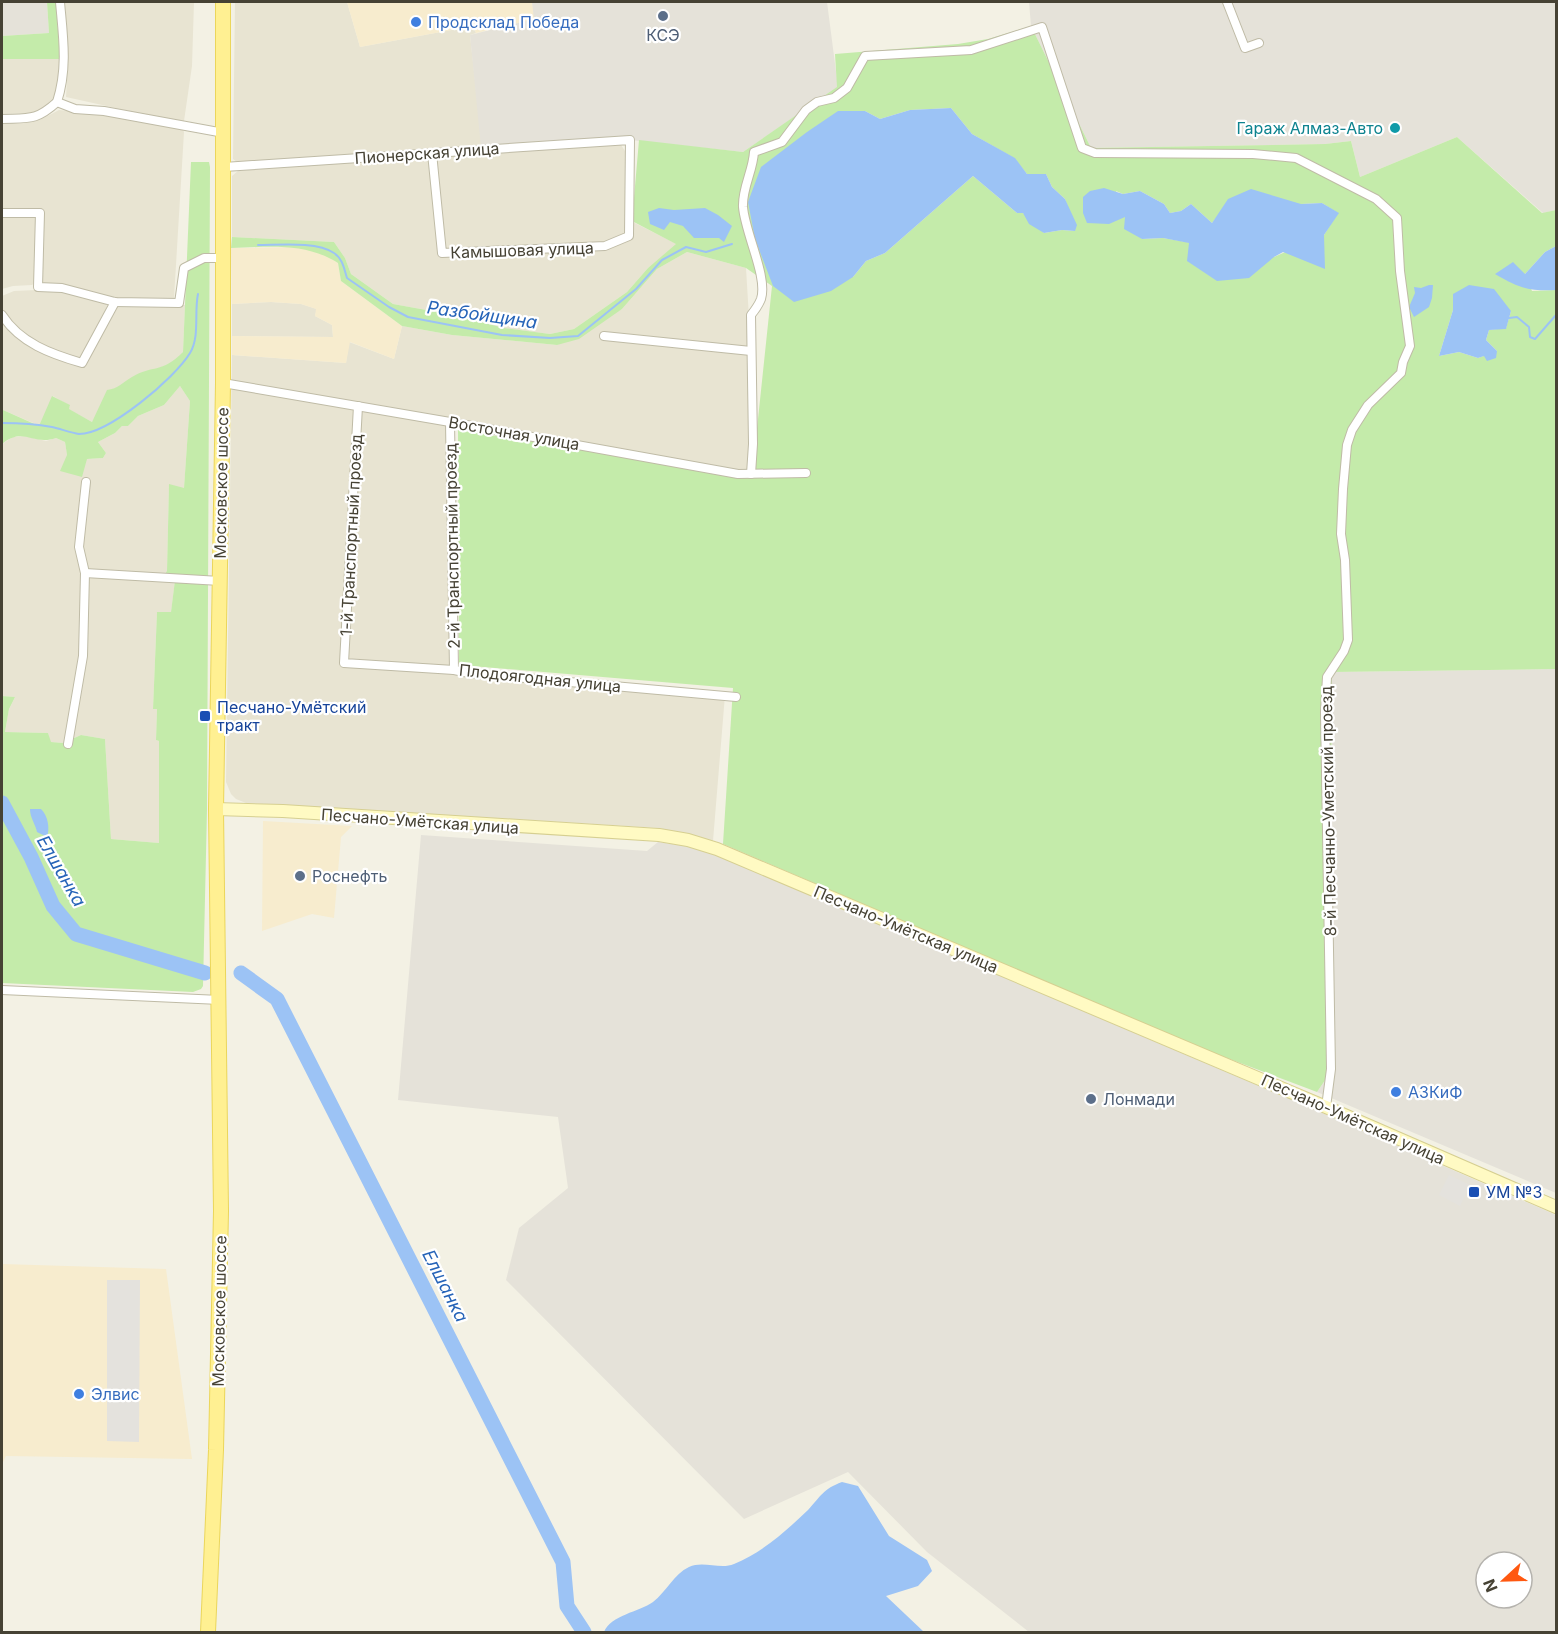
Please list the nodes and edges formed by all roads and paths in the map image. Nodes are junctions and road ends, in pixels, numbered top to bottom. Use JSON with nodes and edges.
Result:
{"nodes":[{"id":1,"x":60,"y":2,"type":"edge"},
{"id":2,"x":223,"y":2,"type":"edge"},
{"id":3,"x":1227,"y":2,"type":"edge"},
{"id":4,"x":1259,"y":43,"type":"dead end"},
{"id":5,"x":57,"y":102,"type":"junction"},
{"id":6,"x":2,"y":119,"type":"edge"},
{"id":7,"x":224,"y":134,"type":"junction"},
{"id":8,"x":432,"y":153,"type":"junction"},
{"id":9,"x":224,"y":167,"type":"junction"},
{"id":10,"x":2,"y":213,"type":"edge"},
{"id":11,"x":629,"y":236,"type":"joint"},
{"id":12,"x":223,"y":258,"type":"junction"},
{"id":13,"x":116,"y":302,"type":"junction"},
{"id":14,"x":2,"y":315,"type":"edge"},
{"id":15,"x":604,"y":336,"type":"dead end"},
{"id":16,"x":751,"y":351,"type":"junction"},
{"id":17,"x":223,"y":383,"type":"junction"},
{"id":18,"x":358,"y":406,"type":"junction"},
{"id":19,"x":450,"y":422,"type":"junction"},
{"id":20,"x":806,"y":473,"type":"dead end"},
{"id":21,"x":752,"y":474,"type":"junction"},
{"id":22,"x":86,"y":482,"type":"dead end"},
{"id":23,"x":85,"y":573,"type":"junction"},
{"id":24,"x":220,"y":581,"type":"junction"},
{"id":25,"x":344,"y":663,"type":"joint"},
{"id":26,"x":454,"y":670,"type":"junction"},
{"id":27,"x":736,"y":697,"type":"dead end"},
{"id":28,"x":68,"y":744,"type":"dead end"},
{"id":29,"x":216,"y":810,"type":"junction"},
{"id":30,"x":2,"y":990,"type":"edge"},
{"id":31,"x":220,"y":995,"type":"junction"},
{"id":32,"x":1326,"y":1107,"type":"junction"},
{"id":33,"x":1557,"y":1207,"type":"edge"},
{"id":34,"x":208,"y":1632,"type":"edge"}],
"edges":[{"from":1,"to":5,"type":"street"},
{"from":2,"to":7,"type":"main road","name":"Московское шоссе"},
{"from":3,"to":4,"type":"street"},
{"from":5,"to":6,"type":"street"},
{"from":5,"to":7,"type":"street"},
{"from":7,"to":9,"type":"main road","name":"Московское шоссе"},
{"from":8,"to":9,"type":"street","name":"Пионерская улица"},
{"from":8,"to":11,"type":"street","name":"Камышовая улица"},
{"from":8,"to":11,"type":"street","name":"Пионерская улица"},
{"from":9,"to":12,"type":"main road","name":"Московское шоссе"},
{"from":10,"to":13,"type":"street"},
{"from":12,"to":13,"type":"street"},
{"from":12,"to":17,"type":"main road","name":"Московское шоссе"},
{"from":13,"to":14,"type":"street"},
{"from":15,"to":16,"type":"street"},
{"from":16,"to":21,"type":"street"},
{"from":16,"to":32,"type":"street","name":"8-й Песчанно-Уметский проезд"},
{"from":17,"to":18,"type":"street","name":"Восточная улица"},
{"from":17,"to":24,"type":"main road","name":"Московское шоссе"},
{"from":18,"to":19,"type":"street","name":"Восточная улица"},
{"from":18,"to":25,"type":"street","name":"1-й Транспортный проезд"},
{"from":19,"to":21,"type":"street","name":"Восточная улица"},
{"from":19,"to":26,"type":"street","name":"2-й Транспортный проезд"},
{"from":20,"to":21,"type":"street","name":"Восточная улица"},
{"from":22,"to":23,"type":"street"},
{"from":23,"to":24,"type":"street"},
{"from":23,"to":28,"type":"street"},
{"from":24,"to":29,"type":"main road","name":"Московское шоссе"},
{"from":25,"to":26,"type":"street","name":"Плодоягодная улица"},
{"from":26,"to":27,"type":"street","name":"Плодоягодная улица"},
{"from":29,"to":31,"type":"main road","name":"Московское шоссе"},
{"from":29,"to":32,"type":"main road","name":"Песчано-Умётская улица"},
{"from":30,"to":31,"type":"street"},
{"from":31,"to":34,"type":"main road","name":"Московское шоссе"},
{"from":32,"to":33,"type":"main road","name":"Песчано-Умётская улица"}]}
